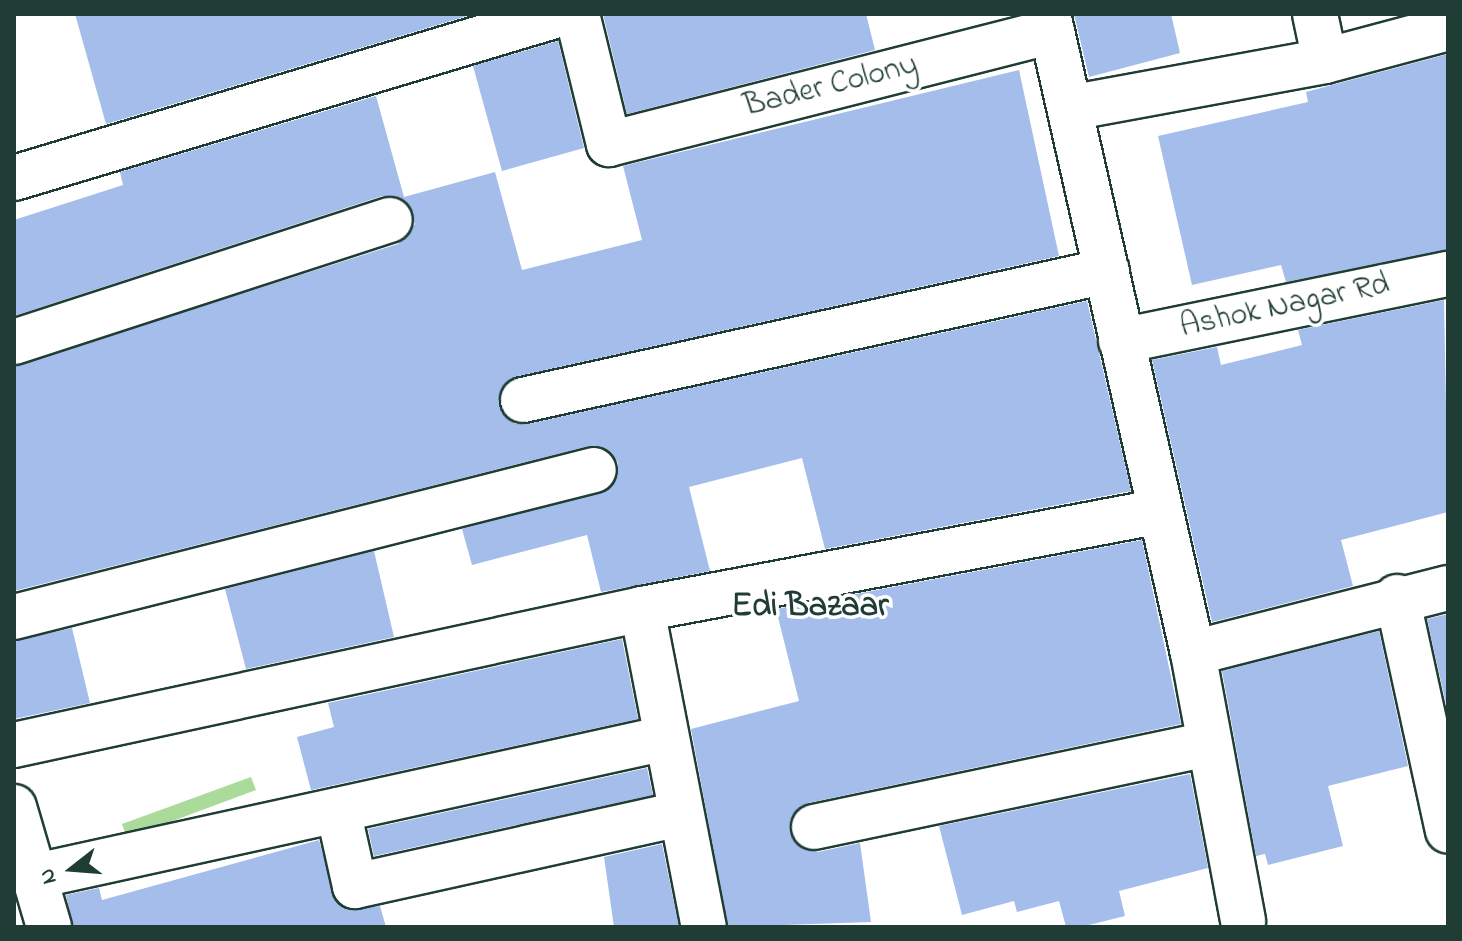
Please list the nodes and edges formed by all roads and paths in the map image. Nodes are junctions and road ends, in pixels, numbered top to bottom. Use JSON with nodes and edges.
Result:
{"nodes":[{"id":1,"x":561,"y":14,"type":"edge"},
{"id":2,"x":577,"y":14,"type":"edge"},
{"id":3,"x":1315,"y":14,"type":"edge"},
{"id":4,"x":1050,"y":22,"type":"edge"},
{"id":5,"x":1448,"y":28,"type":"edge"},
{"id":6,"x":1325,"y":61,"type":"junction"},
{"id":7,"x":1075,"y":107,"type":"junction"},
{"id":8,"x":14,"y":178,"type":"edge"},
{"id":9,"x":390,"y":220,"type":"dead end"},
{"id":10,"x":1107,"y":271,"type":"junction"},
{"id":11,"x":1448,"y":274,"type":"edge"},
{"id":12,"x":1121,"y":341,"type":"junction"},
{"id":13,"x":14,"y":342,"type":"edge"},
{"id":14,"x":523,"y":400,"type":"dead end"},
{"id":15,"x":594,"y":470,"type":"dead end"},
{"id":16,"x":1156,"y":512,"type":"junction"},
{"id":17,"x":1448,"y":588,"type":"edge"},
{"id":18,"x":1397,"y":597,"type":"junction"},
{"id":19,"x":642,"y":609,"type":"junction"},
{"id":20,"x":14,"y":617,"type":"edge"},
{"id":21,"x":1193,"y":653,"type":"junction"},
{"id":22,"x":666,"y":738,"type":"junction"},
{"id":23,"x":1209,"y":744,"type":"junction"},
{"id":24,"x":14,"y":745,"type":"edge"},
{"id":25,"x":14,"y":807,"type":"edge"},
{"id":26,"x":338,"y":810,"type":"junction"},
{"id":27,"x":681,"y":814,"type":"junction"},
{"id":28,"x":814,"y":827,"type":"dead end"},
{"id":29,"x":1448,"y":830,"type":"edge"},
{"id":30,"x":36,"y":876,"type":"junction"},
{"id":31,"x":1243,"y":921,"type":"dead end"},
{"id":32,"x":49,"y":927,"type":"edge"},
{"id":33,"x":704,"y":927,"type":"edge"}],
"edges":[{"from":1,"to":8,"type":"street"},
{"from":2,"to":4,"type":"street","name":"Bader Colony"},
{"from":3,"to":6,"type":"street"},
{"from":4,"to":7,"type":"street"},
{"from":5,"to":6,"type":"street"},
{"from":6,"to":7,"type":"street"},
{"from":7,"to":10,"type":"street"},
{"from":9,"to":13,"type":"street"},
{"from":10,"to":12,"type":"street"},
{"from":10,"to":14,"type":"street"},
{"from":11,"to":12,"type":"street","name":"Ashok Nagar Rd"},
{"from":12,"to":16,"type":"street"},
{"from":15,"to":20,"type":"street"},
{"from":16,"to":19,"type":"street"},
{"from":16,"to":21,"type":"street"},
{"from":17,"to":18,"type":"street"},
{"from":18,"to":21,"type":"street"},
{"from":18,"to":29,"type":"street"},
{"from":19,"to":22,"type":"street"},
{"from":19,"to":24,"type":"street"},
{"from":21,"to":23,"type":"street"},
{"from":22,"to":26,"type":"street"},
{"from":22,"to":27,"type":"street"},
{"from":23,"to":28,"type":"street"},
{"from":23,"to":31,"type":"street"},
{"from":25,"to":30,"type":"street"},
{"from":26,"to":27,"type":"street"},
{"from":26,"to":30,"type":"street"},
{"from":27,"to":33,"type":"street"},
{"from":30,"to":32,"type":"street"}]}
